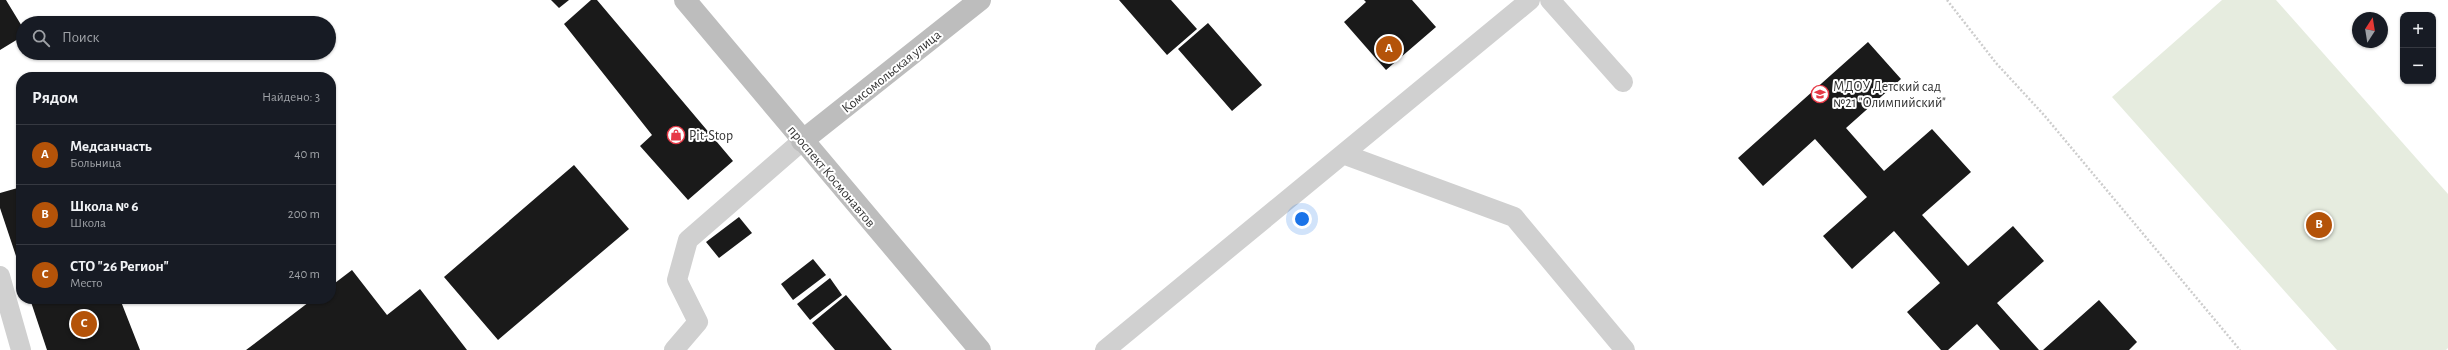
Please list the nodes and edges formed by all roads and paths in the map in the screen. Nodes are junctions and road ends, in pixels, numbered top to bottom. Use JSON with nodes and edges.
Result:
{"nodes":[{"id":1,"x":685,"y":0,"type":"edge"},
{"id":2,"x":980,"y":0,"type":"edge"},
{"id":3,"x":1530,"y":0,"type":"edge"},
{"id":4,"x":1550,"y":0,"type":"edge"},
{"id":5,"x":1947,"y":0,"type":"edge"},
{"id":6,"x":1623,"y":82,"type":"dead end"},
{"id":7,"x":802,"y":141,"type":"junction"},
{"id":8,"x":1343,"y":154,"type":"junction"},
{"id":9,"x":0,"y":276,"type":"edge"},
{"id":10,"x":21,"y":350,"type":"edge"},
{"id":11,"x":674,"y":350,"type":"edge"},
{"id":12,"x":980,"y":350,"type":"edge"},
{"id":13,"x":1106,"y":350,"type":"edge"},
{"id":14,"x":1625,"y":350,"type":"edge"},
{"id":15,"x":2240,"y":350,"type":"edge"}],
"edges":[{"from":1,"to":7,"type":"street","name":"проспект Космонавтов"},
{"from":2,"to":7,"type":"street","name":"Комсомольская улица"},
{"from":3,"to":8,"type":"lane"},
{"from":4,"to":6,"type":"lane"},
{"from":5,"to":15,"type":"path"},
{"from":7,"to":11,"type":"lane"},
{"from":7,"to":12,"type":"street","name":"проспект Космонавтов"},
{"from":8,"to":13,"type":"lane"},
{"from":8,"to":14,"type":"lane"},
{"from":9,"to":10,"type":"lane"}]}
